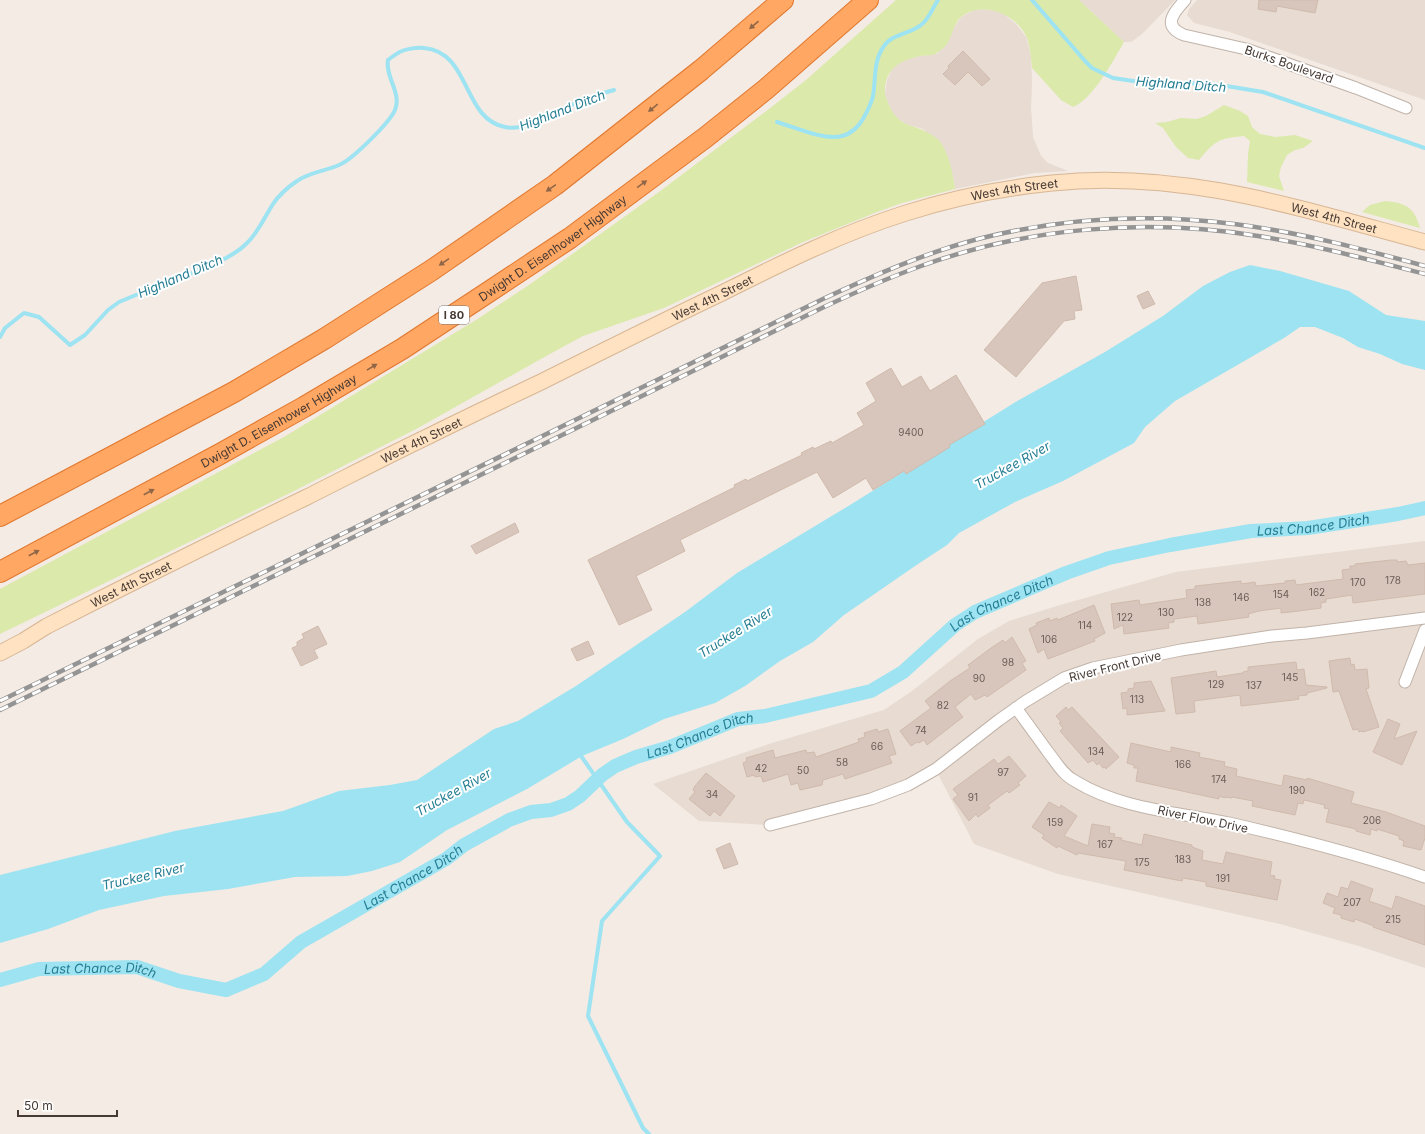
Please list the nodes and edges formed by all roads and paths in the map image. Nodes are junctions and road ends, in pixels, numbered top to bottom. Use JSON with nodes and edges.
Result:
{"nodes":[{"id":1,"x":784,"y":0,"type":"edge"},
{"id":2,"x":868,"y":0,"type":"edge"},
{"id":3,"x":1185,"y":0,"type":"edge"},
{"id":4,"x":1406,"y":108,"type":"dead end"},
{"id":5,"x":1425,"y":242,"type":"edge"},
{"id":6,"x":0,"y":516,"type":"edge"},
{"id":7,"x":0,"y":572,"type":"edge"},
{"id":8,"x":1425,"y":618,"type":"edge"},
{"id":9,"x":47,"y":626,"type":"junction"},
{"id":10,"x":1425,"y":630,"type":"edge"},
{"id":11,"x":0,"y":644,"type":"edge"},
{"id":12,"x":0,"y":653,"type":"edge"},
{"id":13,"x":1405,"y":682,"type":"dead end"},
{"id":14,"x":1016,"y":708,"type":"junction"},
{"id":15,"x":770,"y":824,"type":"dead end"},
{"id":16,"x":1425,"y":877,"type":"edge"}],
"edges":[{"from":1,"to":6,"type":"highway","one_way":true},
{"from":7,"to":2,"type":"highway","name":"Dwight D. Eisenhower Highway","number":"I 80","one_way":true},
{"from":3,"to":4,"type":"street","name":"Burks Boulevard"},
{"from":5,"to":9,"type":"main road","name":"West 4th Street"},
{"from":8,"to":14,"type":"street","name":"River Front Drive"},
{"from":9,"to":11,"type":"main road","name":"West 4th Street"},
{"from":9,"to":12,"type":"main road","name":"West 4th Street"},
{"from":10,"to":13,"type":"street"},
{"from":14,"to":15,"type":"street","name":"River Front Drive"},
{"from":14,"to":16,"type":"street","name":"River Flow Drive"}]}
